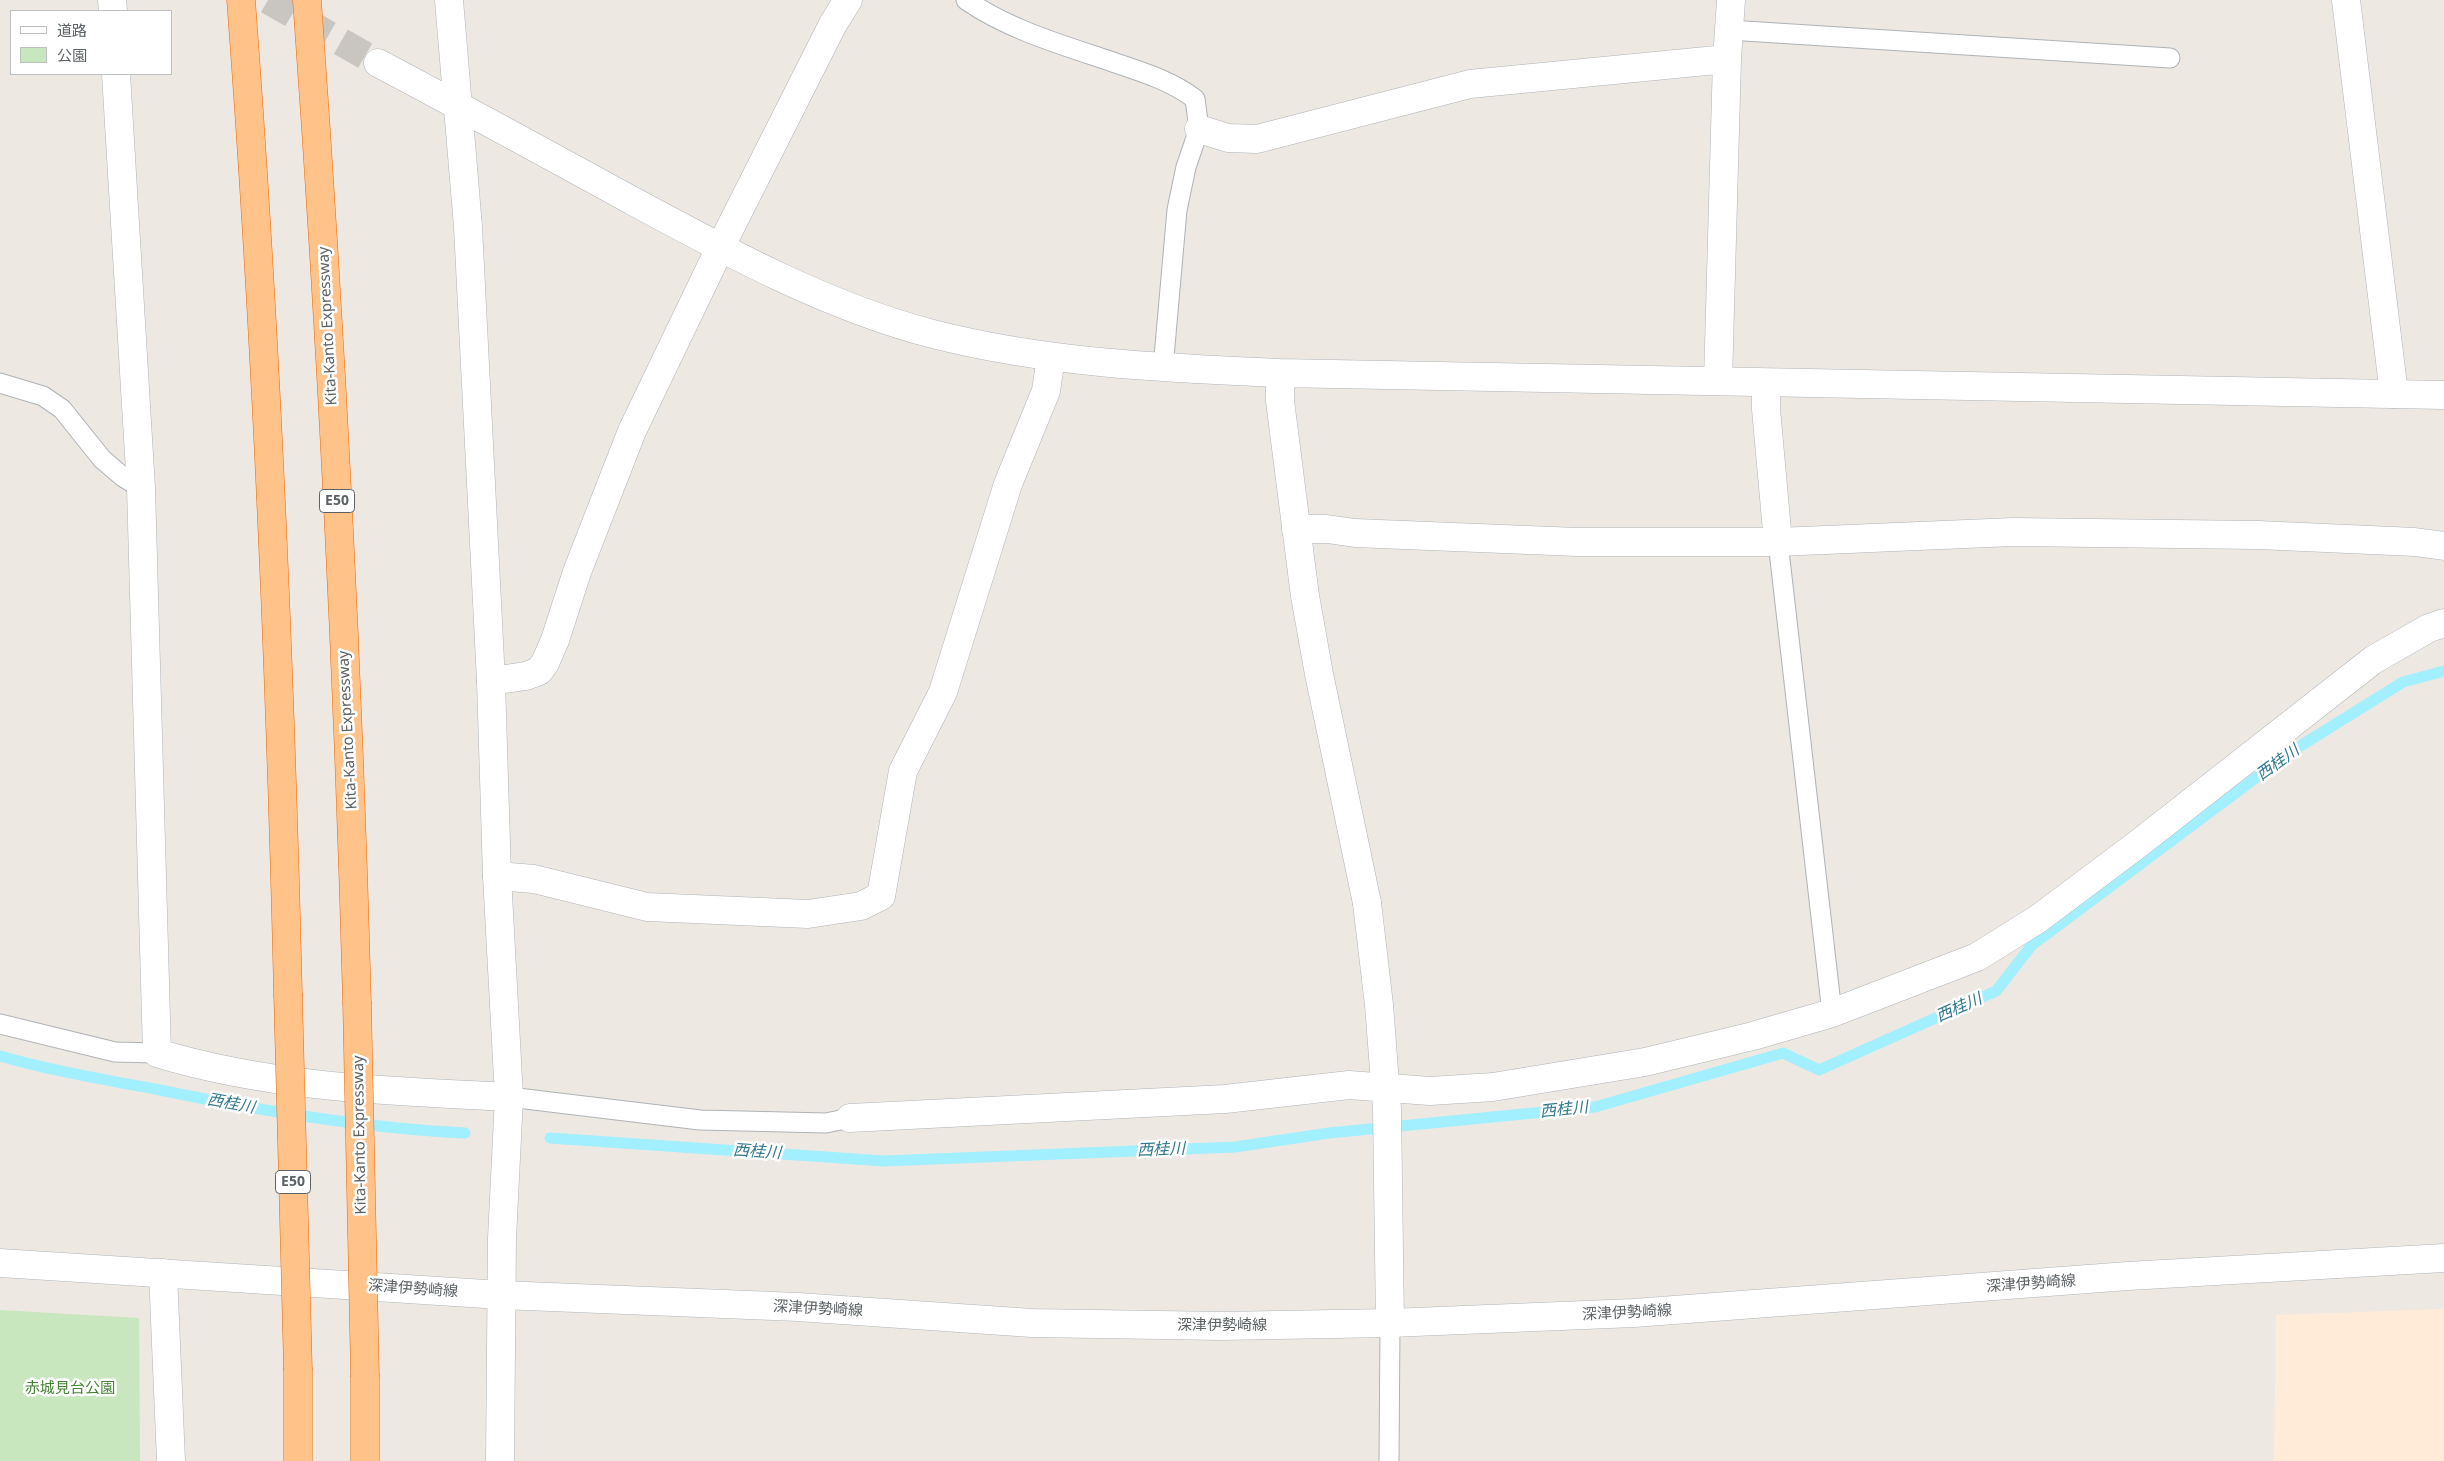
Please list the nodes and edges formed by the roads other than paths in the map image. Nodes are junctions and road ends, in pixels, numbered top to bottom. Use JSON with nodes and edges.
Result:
{"nodes":[{"id":1,"x":241,"y":0,"type":"edge"},
{"id":2,"x":307,"y":0,"type":"edge"},
{"id":3,"x":449,"y":0,"type":"edge"},
{"id":4,"x":848,"y":0,"type":"edge"},
{"id":5,"x":966,"y":0,"type":"edge"},
{"id":6,"x":1731,"y":0,"type":"edge"},
{"id":7,"x":2346,"y":0,"type":"edge"},
{"id":8,"x":1729,"y":30,"type":"junction"},
{"id":9,"x":2170,"y":58,"type":"dead end"},
{"id":10,"x":1727,"y":59,"type":"junction"},
{"id":11,"x":378,"y":63,"type":"tunnel mouth"},
{"id":12,"x":116,"y":75,"type":"edge"},
{"id":13,"x":458,"y":105,"type":"junction"},
{"id":14,"x":1199,"y":128,"type":"junction"},
{"id":15,"x":720,"y":248,"type":"junction"},
{"id":16,"x":1051,"y":357,"type":"junction"},
{"id":17,"x":1163,"y":368,"type":"junction"},
{"id":18,"x":1280,"y":373,"type":"junction"},
{"id":19,"x":1718,"y":381,"type":"junction"},
{"id":20,"x":0,"y":383,"type":"edge"},
{"id":21,"x":1766,"y":384,"type":"junction"},
{"id":22,"x":2394,"y":394,"type":"junction"},
{"id":23,"x":2444,"y":394,"type":"edge"},
{"id":24,"x":142,"y":488,"type":"junction"},
{"id":25,"x":1296,"y":529,"type":"junction"},
{"id":26,"x":1778,"y":542,"type":"junction"},
{"id":27,"x":2444,"y":546,"type":"edge"},
{"id":28,"x":2444,"y":623,"type":"edge"},
{"id":29,"x":491,"y":681,"type":"junction"},
{"id":30,"x":497,"y":876,"type":"junction"},
{"id":31,"x":1832,"y":1013,"type":"junction"},
{"id":32,"x":0,"y":1024,"type":"edge"},
{"id":33,"x":157,"y":1053,"type":"junction"},
{"id":34,"x":508,"y":1097,"type":"junction"},
{"id":35,"x":1385,"y":1098,"type":"junction"},
{"id":36,"x":850,"y":1118,"type":"joint"},
{"id":37,"x":2444,"y":1258,"type":"edge"},
{"id":38,"x":0,"y":1263,"type":"edge"},
{"id":39,"x":163,"y":1273,"type":"junction"},
{"id":40,"x":501,"y":1294,"type":"junction"},
{"id":41,"x":1390,"y":1323,"type":"junction"},
{"id":42,"x":171,"y":1461,"type":"edge"},
{"id":43,"x":298,"y":1461,"type":"edge"},
{"id":44,"x":365,"y":1461,"type":"edge"},
{"id":45,"x":500,"y":1461,"type":"edge"},
{"id":46,"x":1390,"y":1461,"type":"edge"}],
"edges":[{"from":1,"to":43,"type":"highway","number":"E50","bridge":true},
{"from":2,"to":44,"type":"highway","name":"Kita-Kanto Expressway","number":"E50","bridge":true},
{"from":3,"to":13,"type":"street"},
{"from":4,"to":15,"type":"street"},
{"from":5,"to":14,"type":"lane"},
{"from":6,"to":8,"type":"street"},
{"from":7,"to":22,"type":"street"},
{"from":8,"to":9,"type":"lane"},
{"from":8,"to":10,"type":"street"},
{"from":10,"to":14,"type":"street"},
{"from":10,"to":19,"type":"street"},
{"from":11,"to":13,"type":"street"},
{"from":12,"to":24,"type":"street"},
{"from":13,"to":15,"type":"street"},
{"from":13,"to":29,"type":"street"},
{"from":14,"to":17,"type":"lane"},
{"from":15,"to":16,"type":"street"},
{"from":15,"to":29,"type":"street"},
{"from":16,"to":17,"type":"street"},
{"from":16,"to":30,"type":"street"},
{"from":17,"to":18,"type":"street"},
{"from":18,"to":19,"type":"street"},
{"from":18,"to":25,"type":"street"},
{"from":19,"to":21,"type":"street"},
{"from":20,"to":24,"type":"lane"},
{"from":21,"to":22,"type":"street"},
{"from":21,"to":26,"type":"street"},
{"from":22,"to":23,"type":"street"},
{"from":24,"to":33,"type":"street"},
{"from":25,"to":26,"type":"street"},
{"from":25,"to":35,"type":"street"},
{"from":26,"to":27,"type":"street"},
{"from":26,"to":31,"type":"lane"},
{"from":28,"to":31,"type":"street"},
{"from":29,"to":30,"type":"street"},
{"from":30,"to":34,"type":"street"},
{"from":31,"to":35,"type":"street"},
{"from":32,"to":33,"type":"lane"},
{"from":33,"to":34,"type":"street"},
{"from":34,"to":36,"type":"lane"},
{"from":34,"to":40,"type":"street"},
{"from":35,"to":36,"type":"street"},
{"from":35,"to":41,"type":"street"},
{"from":37,"to":41,"type":"street","name":"深津伊勢崎線"},
{"from":38,"to":39,"type":"street","name":"深津伊勢崎線"},
{"from":39,"to":40,"type":"street","name":"深津伊勢崎線"},
{"from":39,"to":42,"type":"street"},
{"from":40,"to":41,"type":"street","name":"深津伊勢崎線"},
{"from":40,"to":45,"type":"street"},
{"from":41,"to":46,"type":"lane"}]}
